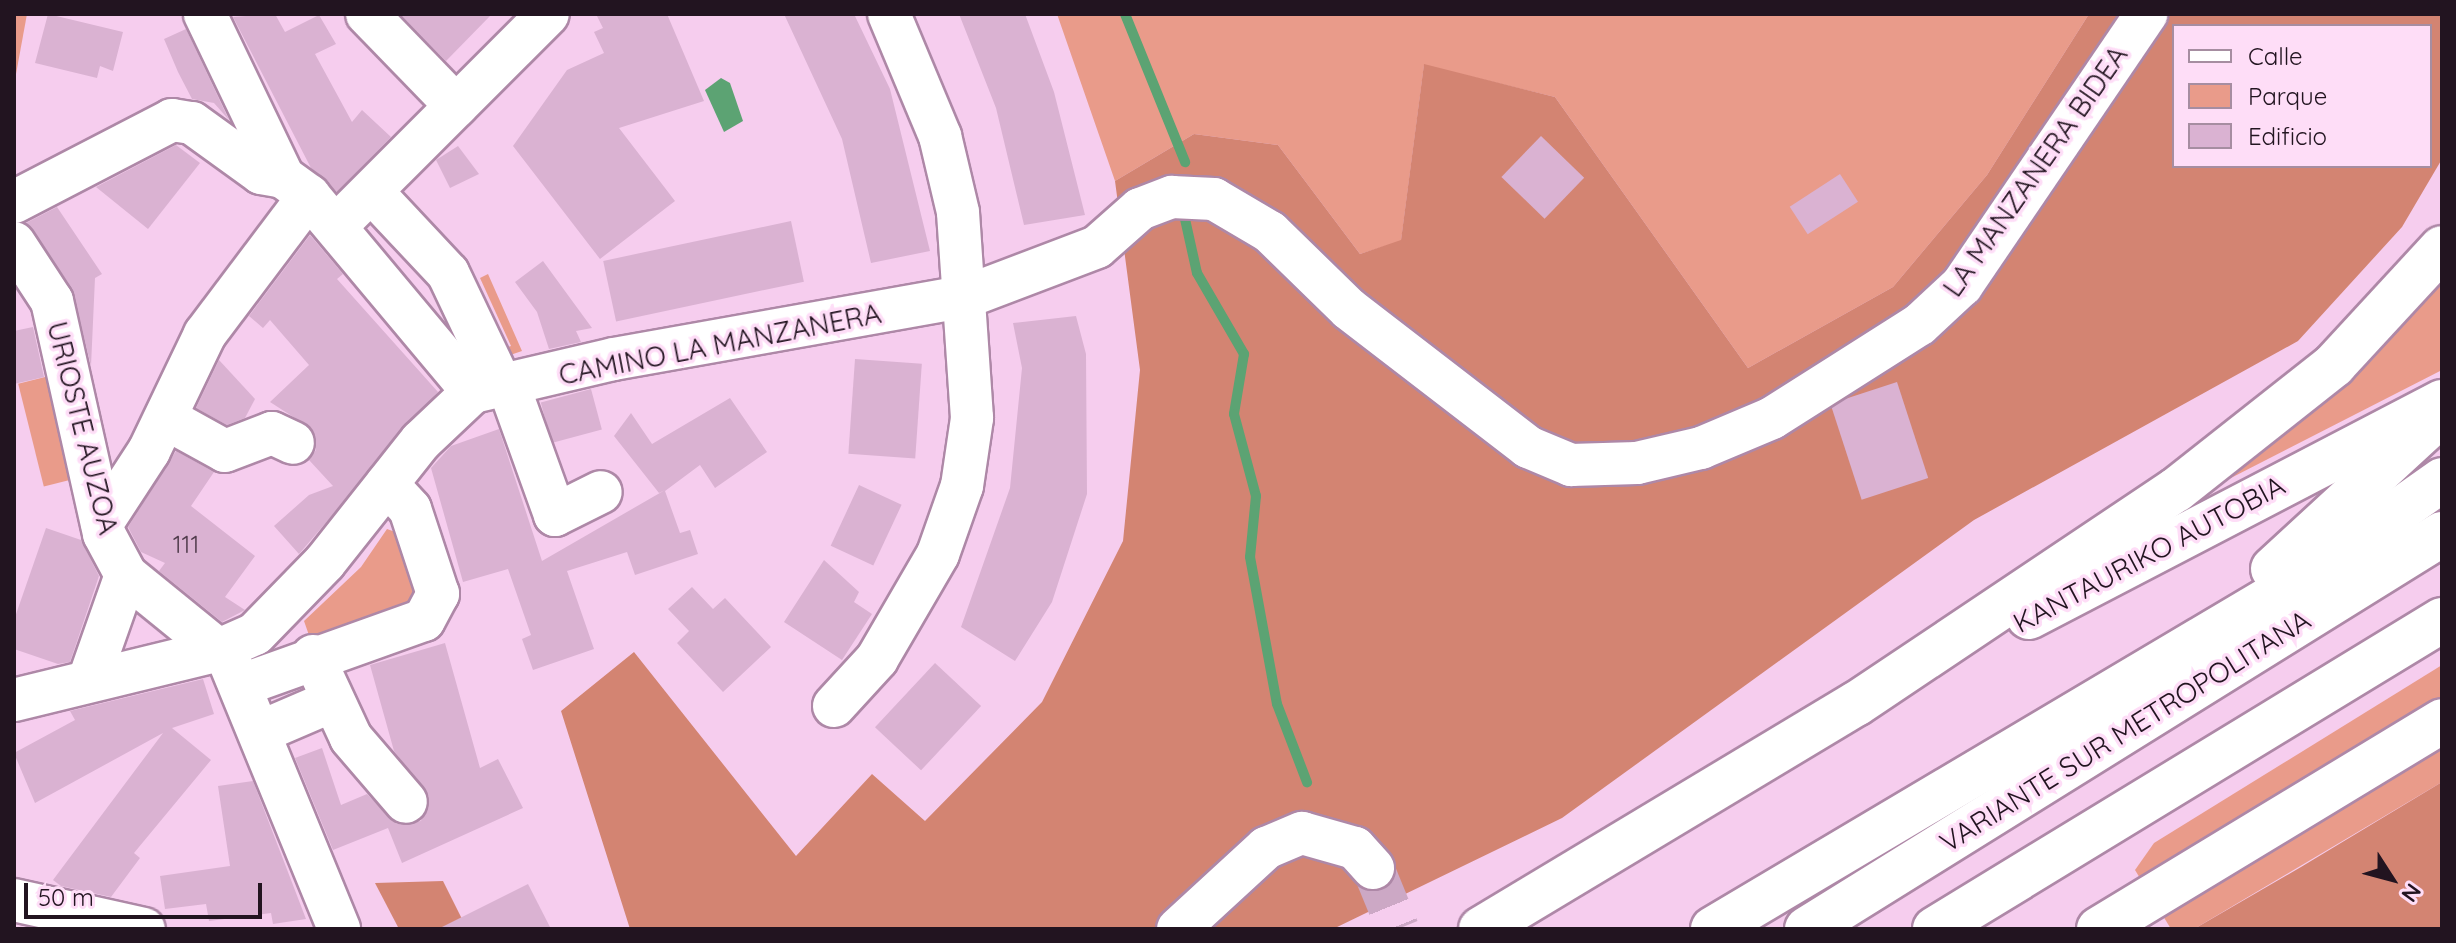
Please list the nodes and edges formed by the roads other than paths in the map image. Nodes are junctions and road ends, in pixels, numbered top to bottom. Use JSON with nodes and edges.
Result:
{"nodes":[{"id":1,"x":205,"y":14,"type":"edge"},
{"id":2,"x":367,"y":14,"type":"edge"},
{"id":3,"x":548,"y":14,"type":"edge"},
{"id":4,"x":889,"y":14,"type":"edge"},
{"id":5,"x":2146,"y":14,"type":"edge"},
{"id":6,"x":456,"y":106,"type":"junction"},
{"id":7,"x":309,"y":199,"type":"junction"},
{"id":8,"x":14,"y":202,"type":"edge"},
{"id":9,"x":385,"y":206,"type":"dead end"},
{"id":10,"x":14,"y":243,"type":"edge"},
{"id":11,"x":2442,"y":248,"type":"edge"},
{"id":12,"x":968,"y":296,"type":"junction"},
{"id":13,"x":495,"y":389,"type":"junction"},
{"id":14,"x":2442,"y":402,"type":"edge"},
{"id":15,"x":2442,"y":413,"type":"edge"},
{"id":16,"x":167,"y":419,"type":"junction"},
{"id":17,"x":293,"y":443,"type":"dead end"},
{"id":18,"x":2442,"y":480,"type":"edge"},
{"id":19,"x":387,"y":484,"type":"junction"},
{"id":20,"x":601,"y":492,"type":"dead end"},
{"id":21,"x":102,"y":523,"type":"junction"},
{"id":22,"x":2442,"y":534,"type":"edge"},
{"id":23,"x":126,"y":575,"type":"junction"},
{"id":24,"x":2442,"y":620,"type":"edge"},
{"id":25,"x":237,"y":642,"type":"junction"},
{"id":26,"x":313,"y":656,"type":"junction"},
{"id":27,"x":90,"y":677,"type":"junction"},
{"id":28,"x":242,"y":685,"type":"junction"},
{"id":29,"x":14,"y":700,"type":"edge"},
{"id":30,"x":330,"y":702,"type":"junction"},
{"id":31,"x":1856,"y":704,"type":"junction"},
{"id":32,"x":834,"y":706,"type":"dead end"},
{"id":33,"x":2442,"y":721,"type":"edge"},
{"id":34,"x":260,"y":732,"type":"junction"},
{"id":35,"x":2035,"y":734,"type":"junction"},
{"id":36,"x":406,"y":802,"type":"dead end"},
{"id":37,"x":1373,"y":868,"type":"tunnel mouth"},
{"id":38,"x":14,"y":900,"type":"edge"},
{"id":39,"x":144,"y":929,"type":"edge"},
{"id":40,"x":339,"y":929,"type":"edge"},
{"id":41,"x":1178,"y":929,"type":"edge"},
{"id":42,"x":1481,"y":929,"type":"edge"},
{"id":43,"x":1713,"y":929,"type":"edge"},
{"id":44,"x":1807,"y":929,"type":"edge"},
{"id":45,"x":1935,"y":929,"type":"edge"},
{"id":46,"x":2099,"y":929,"type":"edge"}],
"edges":[{"from":1,"to":7,"type":"street"},
{"from":2,"to":6,"type":"street"},
{"from":3,"to":6,"type":"street"},
{"from":4,"to":12,"type":"street"},
{"from":5,"to":12,"type":"street","name":"LA MANZANERA BIDEA"},
{"from":6,"to":7,"type":"street"},
{"from":7,"to":8,"type":"street"},
{"from":7,"to":13,"type":"street"},
{"from":7,"to":16,"type":"street"},
{"from":9,"to":13,"type":"street"},
{"from":10,"to":21,"type":"street","name":"URIOSTE AUZOA"},
{"from":11,"to":31,"type":"highway"},
{"from":12,"to":13,"type":"street","name":"CAMINO LA MANZANERA"},
{"from":12,"to":32,"type":"street"},
{"from":13,"to":19,"type":"street"},
{"from":13,"to":20,"type":"street"},
{"from":14,"to":31,"type":"highway","name":"KANTAURIKO AUTOBIA"},
{"from":15,"to":35,"type":"highway"},
{"from":16,"to":17,"type":"street"},
{"from":16,"to":21,"type":"street"},
{"from":18,"to":35,"type":"highway"},
{"from":19,"to":25,"type":"street"},
{"from":19,"to":26,"type":"street"},
{"from":21,"to":23,"type":"street","name":"URIOSTE AUZOA"},
{"from":22,"to":44,"type":"highway","name":"VARIANTE SUR METROPOLITANA"},
{"from":23,"to":25,"type":"street"},
{"from":23,"to":27,"type":"street"},
{"from":24,"to":45,"type":"highway"},
{"from":25,"to":27,"type":"street"},
{"from":25,"to":28,"type":"street"},
{"from":26,"to":28,"type":"street"},
{"from":26,"to":30,"type":"street"},
{"from":27,"to":29,"type":"street"},
{"from":28,"to":34,"type":"street"},
{"from":30,"to":34,"type":"street"},
{"from":30,"to":36,"type":"street"},
{"from":31,"to":42,"type":"highway"},
{"from":33,"to":46,"type":"highway"},
{"from":34,"to":40,"type":"street"},
{"from":35,"to":43,"type":"highway"},
{"from":37,"to":41,"type":"street"},
{"from":38,"to":39,"type":"street"}]}
